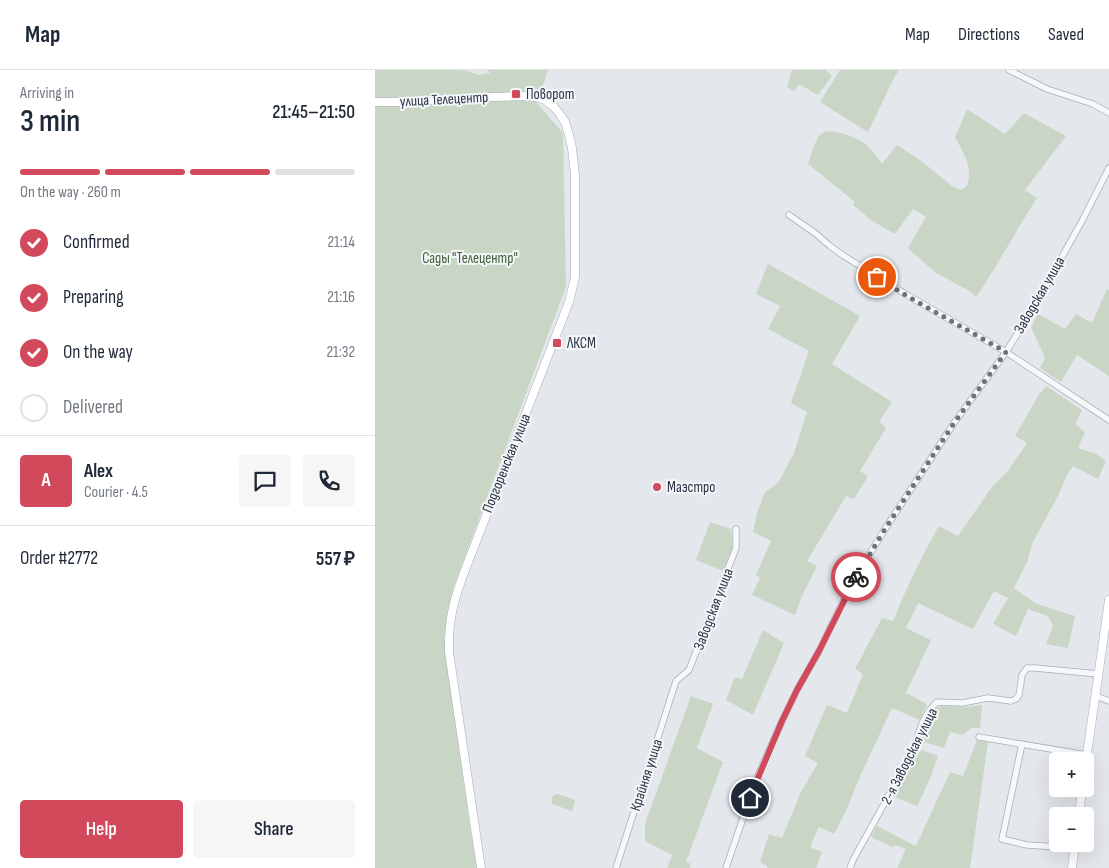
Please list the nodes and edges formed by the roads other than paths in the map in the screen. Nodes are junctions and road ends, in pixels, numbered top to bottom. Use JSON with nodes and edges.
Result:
{"nodes":[{"id":1,"x":1009,"y":70,"type":"edge"},
{"id":2,"x":513,"y":97,"type":"joint"},
{"id":3,"x":375,"y":102,"type":"edge"},
{"id":4,"x":1109,"y":112,"type":"edge"},
{"id":5,"x":1109,"y":168,"type":"edge"},
{"id":6,"x":789,"y":214,"type":"dead end"},
{"id":7,"x":1006,"y":352,"type":"junction"},
{"id":8,"x":1109,"y":420,"type":"edge"},
{"id":9,"x":736,"y":529,"type":"dead end"},
{"id":10,"x":1109,"y":600,"type":"edge"},
{"id":11,"x":1099,"y":674,"type":"junction"},
{"id":12,"x":675,"y":682,"type":"joint"},
{"id":13,"x":1096,"y":696,"type":"junction"},
{"id":14,"x":1109,"y":701,"type":"edge"},
{"id":15,"x":979,"y":737,"type":"dead end"},
{"id":16,"x":1022,"y":744,"type":"junction"},
{"id":17,"x":1069,"y":752,"type":"edge"},
{"id":18,"x":1087,"y":752,"type":"edge"},
{"id":19,"x":1049,"y":847,"type":"edge"},
{"id":20,"x":1074,"y":852,"type":"edge"},
{"id":21,"x":481,"y":868,"type":"edge"},
{"id":22,"x":616,"y":868,"type":"edge"},
{"id":23,"x":726,"y":868,"type":"edge"},
{"id":24,"x":850,"y":868,"type":"edge"},
{"id":25,"x":1072,"y":868,"type":"edge"}],
"edges":[{"from":1,"to":4,"type":"street"},
{"from":2,"to":3,"type":"street","name":"улица Телецентр"},
{"from":2,"to":21,"type":"street","name":"Подгоренская улица"},
{"from":5,"to":7,"type":"street","name":"Заводская улица"},
{"from":6,"to":7,"type":"street"},
{"from":7,"to":8,"type":"street"},
{"from":7,"to":23,"type":"street","name":"Заводская улица"},
{"from":9,"to":12,"type":"street","name":"Заводская улица"},
{"from":10,"to":11,"type":"street"},
{"from":11,"to":13,"type":"street"},
{"from":11,"to":24,"type":"street","name":"2-я Заводская улица"},
{"from":12,"to":22,"type":"street","name":"Крайняя улица"},
{"from":13,"to":14,"type":"street"},
{"from":13,"to":18,"type":"street"},
{"from":15,"to":16,"type":"street"},
{"from":16,"to":17,"type":"street"},
{"from":16,"to":19,"type":"street"},
{"from":20,"to":25,"type":"street"}]}
